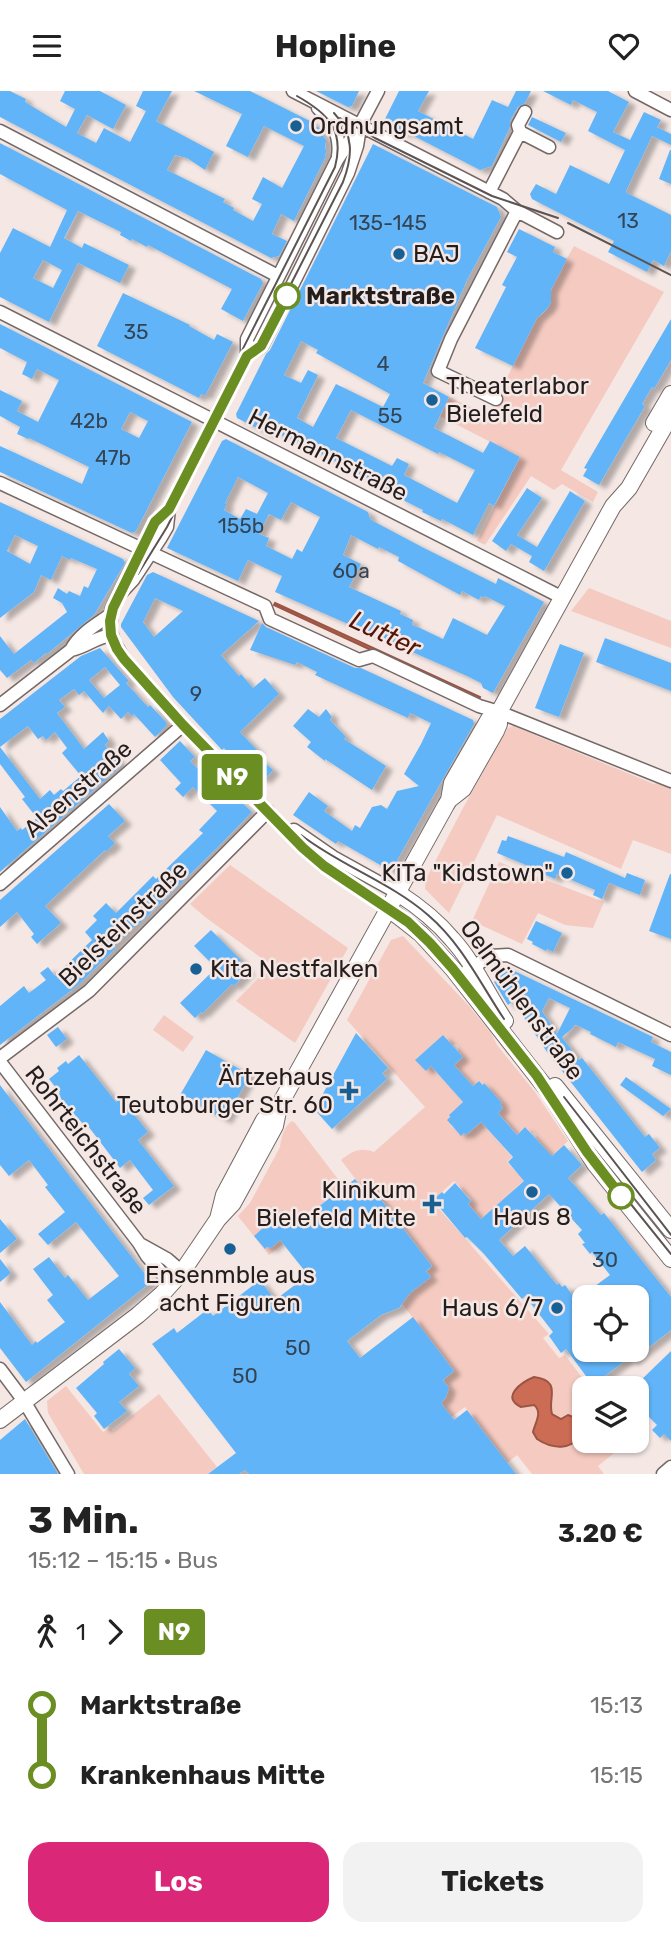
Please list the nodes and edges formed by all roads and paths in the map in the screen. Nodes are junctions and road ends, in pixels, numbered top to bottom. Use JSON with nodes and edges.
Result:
{"nodes":[{"id":1,"x":378,"y":91,"type":"edge"},
{"id":2,"x":635,"y":91,"type":"edge"},
{"id":3,"x":299,"y":94,"type":"edge"},
{"id":4,"x":671,"y":110,"type":"edge"},
{"id":5,"x":525,"y":111,"type":"dead end"},
{"id":6,"x":360,"y":125,"type":"junction"},
{"id":7,"x":0,"y":131,"type":"edge"},
{"id":8,"x":520,"y":132,"type":"junction"},
{"id":9,"x":550,"y":147,"type":"dead end"},
{"id":10,"x":337,"y":160,"type":"junction"},
{"id":11,"x":489,"y":192,"type":"junction"},
{"id":12,"x":517,"y":211,"type":"junction"},
{"id":13,"x":557,"y":232,"type":"dead end"},
{"id":14,"x":278,"y":276,"type":"junction"},
{"id":15,"x":0,"y":312,"type":"edge"},
{"id":16,"x":247,"y":356,"type":"junction"},
{"id":17,"x":671,"y":394,"type":"edge"},
{"id":18,"x":496,"y":399,"type":"dead end"},
{"id":19,"x":671,"y":415,"type":"edge"},
{"id":20,"x":214,"y":420,"type":"junction"},
{"id":21,"x":0,"y":483,"type":"edge"},
{"id":22,"x":613,"y":506,"type":"junction"},
{"id":23,"x":147,"y":551,"type":"junction"},
{"id":24,"x":561,"y":597,"type":"junction"},
{"id":25,"x":110,"y":615,"type":"junction"},
{"id":26,"x":111,"y":635,"type":"junction"},
{"id":27,"x":71,"y":650,"type":"junction"},
{"id":28,"x":0,"y":705,"type":"edge"},
{"id":29,"x":499,"y":712,"type":"junction"},
{"id":30,"x":183,"y":725,"type":"junction"},
{"id":31,"x":671,"y":781,"type":"edge"},
{"id":32,"x":268,"y":811,"type":"junction"},
{"id":33,"x":0,"y":884,"type":"edge"},
{"id":34,"x":398,"y":893,"type":"junction"},
{"id":35,"x":389,"y":909,"type":"junction"},
{"id":36,"x":466,"y":972,"type":"junction"},
{"id":37,"x":671,"y":1035,"type":"edge"},
{"id":38,"x":0,"y":1060,"type":"edge"},
{"id":39,"x":671,"y":1230,"type":"edge"},
{"id":40,"x":671,"y":1259,"type":"edge"},
{"id":41,"x":177,"y":1278,"type":"junction"},
{"id":42,"x":0,"y":1369,"type":"edge"},
{"id":43,"x":24,"y":1401,"type":"junction"},
{"id":44,"x":0,"y":1420,"type":"edge"},
{"id":45,"x":671,"y":1467,"type":"edge"},
{"id":46,"x":68,"y":1474,"type":"edge"},
{"id":47,"x":663,"y":1474,"type":"edge"}],
"edges":[{"from":1,"to":6,"type":"street"},
{"from":2,"to":4,"type":"street"},
{"from":3,"to":6,"type":"street"},
{"from":3,"to":10,"type":"street"},
{"from":5,"to":8,"type":"street"},
{"from":6,"to":10,"type":"street"},
{"from":6,"to":11,"type":"street"},
{"from":6,"to":16,"type":"street"},
{"from":7,"to":14,"type":"street"},
{"from":8,"to":9,"type":"street"},
{"from":8,"to":11,"type":"street"},
{"from":10,"to":14,"type":"street"},
{"from":11,"to":12,"type":"street"},
{"from":12,"to":13,"type":"street"},
{"from":12,"to":18,"type":"street"},
{"from":14,"to":16,"type":"street"},
{"from":15,"to":20,"type":"street","name":"Hermannstraße"},
{"from":16,"to":20,"type":"street"},
{"from":17,"to":22,"type":"street"},
{"from":19,"to":22,"type":"street"},
{"from":20,"to":23,"type":"street"},
{"from":20,"to":24,"type":"street","name":"Hermannstraße"},
{"from":21,"to":23,"type":"street"},
{"from":22,"to":24,"type":"street"},
{"from":23,"to":25,"type":"street"},
{"from":23,"to":29,"type":"street"},
{"from":24,"to":29,"type":"street"},
{"from":25,"to":26,"type":"street","name":"Oelmühlenstraße"},
{"from":25,"to":27,"type":"street"},
{"from":26,"to":27,"type":"street"},
{"from":26,"to":30,"type":"street","name":"Oelmühlenstraße"},
{"from":27,"to":28,"type":"street"},
{"from":29,"to":31,"type":"street"},
{"from":29,"to":34,"type":"street"},
{"from":30,"to":32,"type":"street","name":"Oelmühlenstraße"},
{"from":30,"to":33,"type":"street","name":"Alsenstraße"},
{"from":32,"to":34,"type":"street","name":"Oelmühlenstraße"},
{"from":32,"to":35,"type":"street","name":"Oelmühlenstraße"},
{"from":32,"to":38,"type":"street","name":"Bielsteinstraße"},
{"from":34,"to":35,"type":"street"},
{"from":34,"to":36,"type":"street","name":"Oelmühlenstraße"},
{"from":35,"to":36,"type":"street","name":"Oelmühlenstraße"},
{"from":35,"to":41,"type":"street"},
{"from":36,"to":37,"type":"street"},
{"from":36,"to":39,"type":"street","name":"Oelmühlenstraße"},
{"from":36,"to":40,"type":"street","name":"Oelmühlenstraße"},
{"from":38,"to":41,"type":"street","name":"Rohrteichstraße"},
{"from":41,"to":43,"type":"street"},
{"from":42,"to":43,"type":"street"},
{"from":43,"to":44,"type":"street"},
{"from":43,"to":46,"type":"street"},
{"from":45,"to":47,"type":"street"}]}
